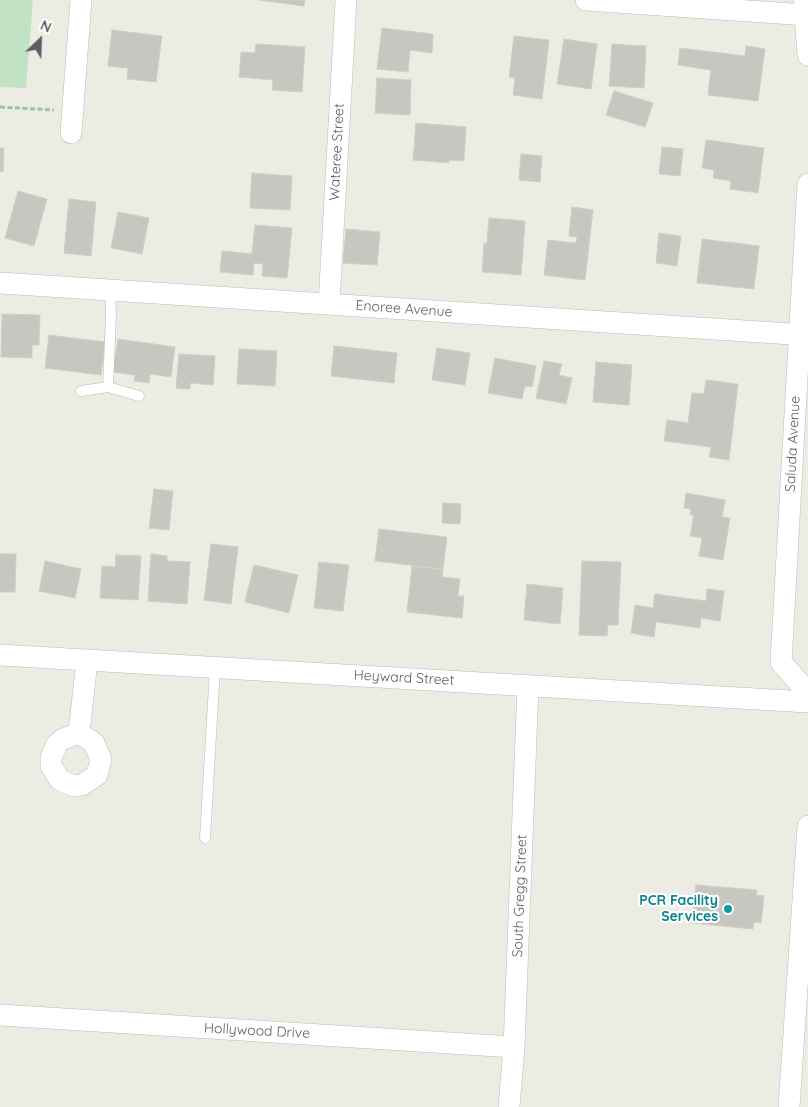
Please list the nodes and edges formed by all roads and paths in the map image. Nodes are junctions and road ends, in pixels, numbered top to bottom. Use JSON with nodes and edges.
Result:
{"nodes":[{"id":1,"x":81,"y":0,"type":"edge"},
{"id":2,"x":346,"y":0,"type":"edge"},
{"id":3,"x":586,"y":0,"type":"edge"},
{"id":4,"x":806,"y":10,"type":"edge"},
{"id":5,"x":808,"y":55,"type":"edge"},
{"id":6,"x":0,"y":107,"type":"edge"},
{"id":7,"x":73,"y":111,"type":"junction"},
{"id":8,"x":71,"y":133,"type":"dead end"},
{"id":9,"x":808,"y":184,"type":"edge"},
{"id":10,"x":0,"y":283,"type":"edge"},
{"id":11,"x":110,"y":290,"type":"junction"},
{"id":12,"x":329,"y":304,"type":"junction"},
{"id":13,"x":803,"y":335,"type":"edge"},
{"id":14,"x":108,"y":387,"type":"junction"},
{"id":15,"x":81,"y":391,"type":"dead end"},
{"id":16,"x":139,"y":396,"type":"dead end"},
{"id":17,"x":0,"y":655,"type":"edge"},
{"id":18,"x":87,"y":660,"type":"junction"},
{"id":19,"x":214,"y":668,"type":"junction"},
{"id":20,"x":528,"y":686,"type":"junction"},
{"id":21,"x":808,"y":693,"type":"edge"},
{"id":22,"x":808,"y":702,"type":"edge"},
{"id":23,"x":79,"y":733,"type":"dead end"},
{"id":24,"x":808,"y":826,"type":"edge"},
{"id":25,"x":205,"y":838,"type":"dead end"},
{"id":26,"x":0,"y":1015,"type":"edge"},
{"id":27,"x":514,"y":1047,"type":"junction"},
{"id":28,"x":509,"y":1107,"type":"edge"},
{"id":29,"x":789,"y":1107,"type":"edge"}],
"edges":[{"from":1,"to":7,"type":"street"},
{"from":2,"to":12,"type":"street","name":"Wateree Street"},
{"from":3,"to":4,"type":"street"},
{"from":4,"to":5,"type":"street"},
{"from":6,"to":7,"type":"path"},
{"from":7,"to":8,"type":"street"},
{"from":9,"to":13,"type":"street","name":"Saluda Avenue"},
{"from":10,"to":11,"type":"street","name":"Enoree Avenue"},
{"from":11,"to":12,"type":"street","name":"Enoree Avenue"},
{"from":11,"to":14,"type":"lane"},
{"from":12,"to":13,"type":"street","name":"Enoree Avenue"},
{"from":13,"to":21,"type":"street","name":"Saluda Avenue"},
{"from":14,"to":15,"type":"lane"},
{"from":14,"to":16,"type":"lane"},
{"from":17,"to":18,"type":"street","name":"Heyward Street"},
{"from":18,"to":19,"type":"street","name":"Heyward Street"},
{"from":18,"to":23,"type":"street"},
{"from":19,"to":20,"type":"street","name":"Heyward Street"},
{"from":19,"to":25,"type":"lane"},
{"from":20,"to":22,"type":"street","name":"Heyward Street"},
{"from":20,"to":27,"type":"street","name":"South Gregg Street"},
{"from":24,"to":29,"type":"street"},
{"from":26,"to":27,"type":"street","name":"Hollywood Drive"},
{"from":27,"to":28,"type":"street","name":"South Gregg Street"}]}
